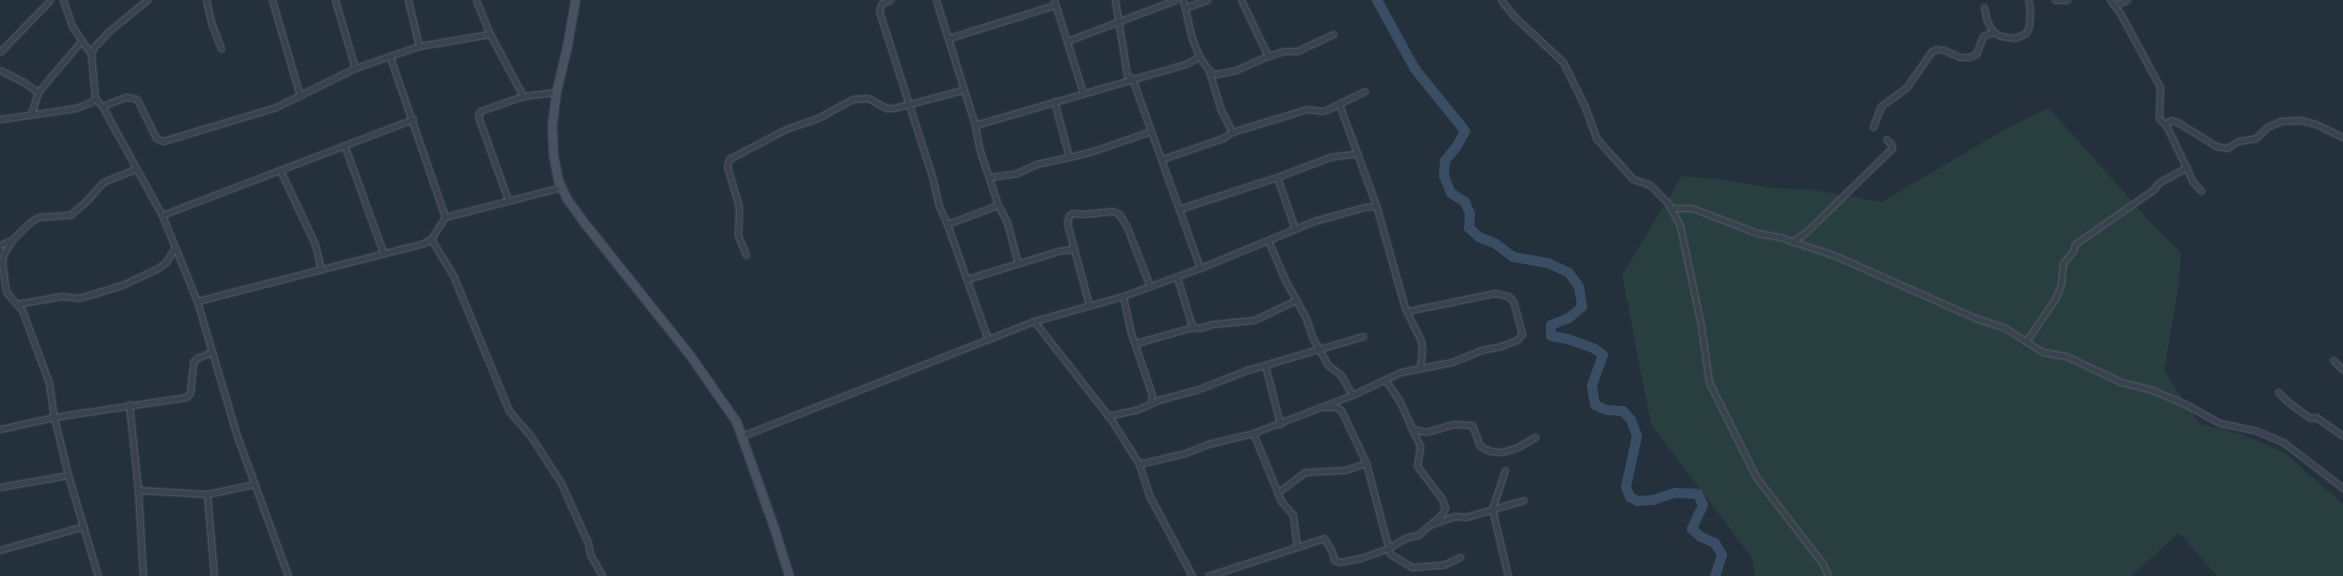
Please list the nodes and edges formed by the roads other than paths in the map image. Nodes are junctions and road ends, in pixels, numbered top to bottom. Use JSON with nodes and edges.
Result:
{"nodes":[{"id":1,"x":50,"y":0,"type":"edge"},
{"id":2,"x":63,"y":0,"type":"edge"},
{"id":3,"x":147,"y":0,"type":"edge"},
{"id":4,"x":206,"y":0,"type":"edge"},
{"id":5,"x":272,"y":0,"type":"edge"},
{"id":6,"x":335,"y":0,"type":"edge"},
{"id":7,"x":408,"y":0,"type":"edge"},
{"id":8,"x":476,"y":0,"type":"edge"},
{"id":9,"x":575,"y":0,"type":"edge"},
{"id":10,"x":890,"y":0,"type":"edge"},
{"id":11,"x":936,"y":0,"type":"edge"},
{"id":12,"x":1114,"y":0,"type":"edge"},
{"id":13,"x":1175,"y":0,"type":"edge"},
{"id":14,"x":1183,"y":0,"type":"edge"},
{"id":15,"x":1207,"y":0,"type":"edge"},
{"id":16,"x":1241,"y":0,"type":"edge"},
{"id":17,"x":1501,"y":0,"type":"edge"},
{"id":18,"x":2028,"y":0,"type":"edge"},
{"id":19,"x":2055,"y":0,"type":"edge"},
{"id":20,"x":2067,"y":0,"type":"edge"},
{"id":21,"x":2110,"y":0,"type":"edge"},
{"id":22,"x":2127,"y":0,"type":"edge"},
{"id":23,"x":1054,"y":3,"type":"edge"},
{"id":24,"x":2114,"y":5,"type":"junction"},
{"id":25,"x":1186,"y":7,"type":"junction"},
{"id":26,"x":1984,"y":7,"type":"dead end"},
{"id":27,"x":1118,"y":21,"type":"junction"},
{"id":28,"x":1993,"y":32,"type":"junction"},
{"id":29,"x":490,"y":34,"type":"junction"},
{"id":30,"x":1333,"y":34,"type":"dead end"},
{"id":31,"x":949,"y":38,"type":"junction"},
{"id":32,"x":81,"y":41,"type":"junction"},
{"id":33,"x":1067,"y":41,"type":"junction"},
{"id":34,"x":419,"y":46,"type":"junction"},
{"id":35,"x":221,"y":48,"type":"dead end"},
{"id":36,"x":0,"y":52,"type":"edge"},
{"id":37,"x":91,"y":54,"type":"junction"},
{"id":38,"x":1199,"y":56,"type":"junction"},
{"id":39,"x":1268,"y":56,"type":"junction"},
{"id":40,"x":390,"y":57,"type":"junction"},
{"id":41,"x":355,"y":68,"type":"junction"},
{"id":42,"x":0,"y":70,"type":"edge"},
{"id":43,"x":1209,"y":71,"type":"junction"},
{"id":44,"x":1216,"y":74,"type":"junction"},
{"id":45,"x":1132,"y":78,"type":"junction"},
{"id":46,"x":1212,"y":79,"type":"junction"},
{"id":47,"x":962,"y":90,"type":"junction"},
{"id":48,"x":1365,"y":91,"type":"dead end"},
{"id":49,"x":38,"y":92,"type":"junction"},
{"id":50,"x":556,"y":92,"type":"junction"},
{"id":51,"x":1082,"y":92,"type":"junction"},
{"id":52,"x":300,"y":96,"type":"junction"},
{"id":53,"x":523,"y":96,"type":"junction"},
{"id":54,"x":95,"y":98,"type":"junction"},
{"id":55,"x":1054,"y":101,"type":"junction"},
{"id":56,"x":1339,"y":104,"type":"junction"},
{"id":57,"x":909,"y":105,"type":"junction"},
{"id":58,"x":102,"y":106,"type":"junction"},
{"id":59,"x":31,"y":114,"type":"junction"},
{"id":60,"x":0,"y":119,"type":"edge"},
{"id":61,"x":413,"y":119,"type":"junction"},
{"id":62,"x":2165,"y":124,"type":"junction"},
{"id":63,"x":975,"y":125,"type":"junction"},
{"id":64,"x":1873,"y":126,"type":"dead end"},
{"id":65,"x":1151,"y":131,"type":"junction"},
{"id":66,"x":1232,"y":132,"type":"junction"},
{"id":67,"x":2343,"y":137,"type":"edge"},
{"id":68,"x":1886,"y":139,"type":"dead end"},
{"id":69,"x":345,"y":147,"type":"junction"},
{"id":70,"x":1358,"y":153,"type":"junction"},
{"id":71,"x":1069,"y":157,"type":"junction"},
{"id":72,"x":1162,"y":159,"type":"junction"},
{"id":73,"x":2187,"y":168,"type":"junction"},
{"id":74,"x":135,"y":169,"type":"junction"},
{"id":75,"x":280,"y":170,"type":"junction"},
{"id":76,"x":990,"y":177,"type":"junction"},
{"id":77,"x":1277,"y":177,"type":"junction"},
{"id":78,"x":562,"y":187,"type":"junction"},
{"id":79,"x":2201,"y":191,"type":"dead end"},
{"id":80,"x":508,"y":200,"type":"junction"},
{"id":81,"x":998,"y":205,"type":"junction"},
{"id":82,"x":1375,"y":206,"type":"junction"},
{"id":83,"x":1671,"y":208,"type":"junction"},
{"id":84,"x":1178,"y":209,"type":"junction"},
{"id":85,"x":162,"y":215,"type":"junction"},
{"id":86,"x":445,"y":217,"type":"junction"},
{"id":87,"x":947,"y":224,"type":"junction"},
{"id":88,"x":1295,"y":229,"type":"junction"},
{"id":89,"x":12,"y":240,"type":"junction"},
{"id":90,"x":431,"y":240,"type":"junction"},
{"id":91,"x":1268,"y":240,"type":"junction"},
{"id":92,"x":1792,"y":242,"type":"junction"},
{"id":93,"x":0,"y":244,"type":"edge"},
{"id":94,"x":175,"y":247,"type":"junction"},
{"id":95,"x":1074,"y":249,"type":"junction"},
{"id":96,"x":383,"y":252,"type":"junction"},
{"id":97,"x":746,"y":255,"type":"dead end"},
{"id":98,"x":1018,"y":264,"type":"junction"},
{"id":99,"x":1200,"y":268,"type":"junction"},
{"id":100,"x":321,"y":269,"type":"junction"},
{"id":101,"x":1177,"y":277,"type":"junction"},
{"id":102,"x":967,"y":279,"type":"junction"},
{"id":103,"x":1150,"y":287,"type":"junction"},
{"id":104,"x":1123,"y":296,"type":"junction"},
{"id":105,"x":1296,"y":300,"type":"junction"},
{"id":106,"x":197,"y":301,"type":"junction"},
{"id":107,"x":17,"y":304,"type":"junction"},
{"id":108,"x":1089,"y":305,"type":"junction"},
{"id":109,"x":1407,"y":311,"type":"junction"},
{"id":110,"x":1034,"y":321,"type":"junction"},
{"id":111,"x":1193,"y":327,"type":"junction"},
{"id":112,"x":1363,"y":336,"type":"dead end"},
{"id":113,"x":988,"y":340,"type":"junction"},
{"id":114,"x":2027,"y":340,"type":"junction"},
{"id":115,"x":1136,"y":343,"type":"junction"},
{"id":116,"x":1319,"y":350,"type":"junction"},
{"id":117,"x":212,"y":352,"type":"junction"},
{"id":118,"x":2333,"y":360,"type":"dead end"},
{"id":119,"x":1265,"y":365,"type":"junction"},
{"id":120,"x":1420,"y":367,"type":"junction"},
{"id":121,"x":2343,"y":370,"type":"edge"},
{"id":122,"x":1385,"y":379,"type":"junction"},
{"id":123,"x":2278,"y":392,"type":"dead end"},
{"id":124,"x":1152,"y":395,"type":"junction"},
{"id":125,"x":1352,"y":395,"type":"junction"},
{"id":126,"x":1158,"y":400,"type":"junction"},
{"id":127,"x":1151,"y":403,"type":"junction"},
{"id":128,"x":129,"y":404,"type":"junction"},
{"id":129,"x":1321,"y":407,"type":"junction"},
{"id":130,"x":1107,"y":416,"type":"junction"},
{"id":131,"x":54,"y":417,"type":"junction"},
{"id":132,"x":1280,"y":424,"type":"junction"},
{"id":133,"x":1411,"y":428,"type":"junction"},
{"id":134,"x":0,"y":429,"type":"edge"},
{"id":135,"x":1253,"y":433,"type":"junction"},
{"id":136,"x":742,"y":436,"type":"junction"},
{"id":137,"x":2343,"y":436,"type":"edge"},
{"id":138,"x":1534,"y":437,"type":"dead end"},
{"id":139,"x":1366,"y":463,"type":"junction"},
{"id":140,"x":1138,"y":464,"type":"junction"},
{"id":141,"x":1505,"y":470,"type":"dead end"},
{"id":142,"x":68,"y":475,"type":"junction"},
{"id":143,"x":254,"y":484,"type":"junction"},
{"id":144,"x":0,"y":487,"type":"edge"},
{"id":145,"x":2343,"y":488,"type":"edge"},
{"id":146,"x":138,"y":490,"type":"junction"},
{"id":147,"x":1277,"y":492,"type":"junction"},
{"id":148,"x":207,"y":494,"type":"junction"},
{"id":149,"x":1524,"y":500,"type":"dead end"},
{"id":150,"x":1445,"y":508,"type":"junction"},
{"id":151,"x":1492,"y":509,"type":"junction"},
{"id":152,"x":1455,"y":516,"type":"junction"},
{"id":153,"x":1429,"y":525,"type":"junction"},
{"id":154,"x":84,"y":526,"type":"junction"},
{"id":155,"x":1297,"y":547,"type":"junction"},
{"id":156,"x":1388,"y":548,"type":"junction"},
{"id":157,"x":0,"y":550,"type":"edge"},
{"id":158,"x":1460,"y":557,"type":"dead end"},
{"id":159,"x":98,"y":576,"type":"edge"},
{"id":160,"x":142,"y":576,"type":"edge"},
{"id":161,"x":214,"y":576,"type":"edge"},
{"id":162,"x":288,"y":576,"type":"edge"},
{"id":163,"x":602,"y":576,"type":"edge"},
{"id":164,"x":789,"y":576,"type":"edge"},
{"id":165,"x":1192,"y":576,"type":"edge"},
{"id":166,"x":1208,"y":576,"type":"edge"},
{"id":167,"x":1508,"y":576,"type":"edge"},
{"id":168,"x":1828,"y":576,"type":"edge"}],
"edges":[{"from":1,"to":36,"type":"street"},
{"from":2,"to":32,"type":"street"},
{"from":3,"to":37,"type":"street"},
{"from":4,"to":35,"type":"street"},
{"from":5,"to":52,"type":"street"},
{"from":6,"to":41,"type":"street"},
{"from":7,"to":34,"type":"street"},
{"from":8,"to":29,"type":"street"},
{"from":9,"to":50,"type":"main road"},
{"from":10,"to":57,"type":"street"},
{"from":11,"to":31,"type":"street"},
{"from":12,"to":27,"type":"street"},
{"from":13,"to":27,"type":"street"},
{"from":14,"to":25,"type":"street"},
{"from":15,"to":25,"type":"street"},
{"from":16,"to":39,"type":"street"},
{"from":17,"to":83,"type":"street"},
{"from":18,"to":28,"type":"street"},
{"from":19,"to":20,"type":"street"},
{"from":21,"to":24,"type":"street"},
{"from":22,"to":24,"type":"street"},
{"from":23,"to":31,"type":"street"},
{"from":23,"to":33,"type":"street"},
{"from":24,"to":62,"type":"street"},
{"from":25,"to":38,"type":"street"},
{"from":26,"to":28,"type":"street"},
{"from":27,"to":33,"type":"street"},
{"from":27,"to":45,"type":"street"},
{"from":28,"to":64,"type":"street"},
{"from":29,"to":34,"type":"street"},
{"from":29,"to":53,"type":"street"},
{"from":30,"to":39,"type":"street"},
{"from":31,"to":47,"type":"street"},
{"from":32,"to":37,"type":"street"},
{"from":32,"to":49,"type":"street"},
{"from":33,"to":51,"type":"street"},
{"from":34,"to":40,"type":"street"},
{"from":37,"to":54,"type":"street"},
{"from":38,"to":43,"type":"street"},
{"from":38,"to":45,"type":"street"},
{"from":39,"to":44,"type":"street"},
{"from":40,"to":41,"type":"street"},
{"from":40,"to":61,"type":"street"},
{"from":41,"to":52,"type":"street"},
{"from":42,"to":49,"type":"street"},
{"from":43,"to":44,"type":"street"},
{"from":43,"to":46,"type":"street"},
{"from":44,"to":46,"type":"street"},
{"from":45,"to":51,"type":"street"},
{"from":45,"to":65,"type":"street"},
{"from":46,"to":66,"type":"street"},
{"from":47,"to":57,"type":"street"},
{"from":47,"to":63,"type":"street"},
{"from":48,"to":56,"type":"street"},
{"from":49,"to":59,"type":"street"},
{"from":50,"to":53,"type":"street"},
{"from":50,"to":78,"type":"main road"},
{"from":51,"to":55,"type":"street"},
{"from":52,"to":58,"type":"street"},
{"from":53,"to":80,"type":"street"},
{"from":54,"to":58,"type":"street"},
{"from":54,"to":59,"type":"street"},
{"from":55,"to":63,"type":"street"},
{"from":55,"to":71,"type":"street"},
{"from":56,"to":66,"type":"street"},
{"from":56,"to":70,"type":"street"},
{"from":57,"to":87,"type":"street"},
{"from":57,"to":97,"type":"street"},
{"from":58,"to":74,"type":"street"},
{"from":59,"to":60,"type":"street"},
{"from":61,"to":69,"type":"street"},
{"from":61,"to":86,"type":"street"},
{"from":62,"to":67,"type":"street"},
{"from":62,"to":73,"type":"street"},
{"from":63,"to":76,"type":"street"},
{"from":65,"to":71,"type":"street"},
{"from":65,"to":72,"type":"street"},
{"from":66,"to":72,"type":"street"},
{"from":68,"to":92,"type":"street"},
{"from":69,"to":75,"type":"street"},
{"from":69,"to":96,"type":"street"},
{"from":70,"to":77,"type":"street"},
{"from":70,"to":82,"type":"street"},
{"from":71,"to":76,"type":"street"},
{"from":72,"to":84,"type":"street"},
{"from":73,"to":79,"type":"street"},
{"from":73,"to":114,"type":"street"},
{"from":74,"to":85,"type":"street"},
{"from":74,"to":89,"type":"street"},
{"from":75,"to":85,"type":"street"},
{"from":75,"to":100,"type":"street"},
{"from":76,"to":81,"type":"street"},
{"from":77,"to":84,"type":"street"},
{"from":77,"to":88,"type":"street"},
{"from":78,"to":80,"type":"street"},
{"from":78,"to":136,"type":"main road"},
{"from":80,"to":86,"type":"street"},
{"from":81,"to":87,"type":"street"},
{"from":81,"to":98,"type":"street"},
{"from":82,"to":88,"type":"street"},
{"from":82,"to":109,"type":"street"},
{"from":83,"to":92,"type":"street"},
{"from":83,"to":168,"type":"street"},
{"from":84,"to":99,"type":"street"},
{"from":85,"to":94,"type":"street"},
{"from":86,"to":90,"type":"street"},
{"from":87,"to":102,"type":"street"},
{"from":88,"to":91,"type":"street"},
{"from":89,"to":93,"type":"street"},
{"from":89,"to":107,"type":"street"},
{"from":90,"to":96,"type":"street"},
{"from":90,"to":163,"type":"street"},
{"from":91,"to":99,"type":"street"},
{"from":91,"to":105,"type":"street"},
{"from":92,"to":114,"type":"street"},
{"from":94,"to":106,"type":"street"},
{"from":94,"to":107,"type":"street"},
{"from":95,"to":98,"type":"street"},
{"from":95,"to":103,"type":"street"},
{"from":95,"to":108,"type":"street"},
{"from":96,"to":100,"type":"street"},
{"from":98,"to":102,"type":"street"},
{"from":99,"to":101,"type":"street"},
{"from":100,"to":106,"type":"street"},
{"from":101,"to":103,"type":"street"},
{"from":101,"to":111,"type":"street"},
{"from":102,"to":113,"type":"street"},
{"from":103,"to":104,"type":"street"},
{"from":104,"to":108,"type":"street"},
{"from":104,"to":115,"type":"street"},
{"from":105,"to":111,"type":"street"},
{"from":105,"to":116,"type":"street"},
{"from":106,"to":117,"type":"street"},
{"from":107,"to":131,"type":"street"},
{"from":108,"to":110,"type":"street"},
{"from":109,"to":120,"type":"street"},
{"from":109,"to":120,"type":"street"},
{"from":110,"to":113,"type":"street"},
{"from":110,"to":130,"type":"street"},
{"from":111,"to":115,"type":"street"},
{"from":112,"to":116,"type":"street"},
{"from":113,"to":136,"type":"street"},
{"from":114,"to":145,"type":"street"},
{"from":115,"to":124,"type":"street"},
{"from":116,"to":119,"type":"street"},
{"from":116,"to":125,"type":"street"},
{"from":117,"to":128,"type":"street"},
{"from":117,"to":143,"type":"street"},
{"from":118,"to":121,"type":"street"},
{"from":119,"to":126,"type":"street"},
{"from":119,"to":132,"type":"street"},
{"from":120,"to":122,"type":"street"},
{"from":122,"to":125,"type":"street"},
{"from":122,"to":133,"type":"street"},
{"from":123,"to":137,"type":"street"},
{"from":124,"to":126,"type":"street"},
{"from":124,"to":127,"type":"street"},
{"from":125,"to":129,"type":"street"},
{"from":126,"to":127,"type":"street"},
{"from":127,"to":130,"type":"street"},
{"from":128,"to":131,"type":"street"},
{"from":128,"to":146,"type":"street"},
{"from":129,"to":132,"type":"street"},
{"from":129,"to":139,"type":"street"},
{"from":130,"to":140,"type":"street"},
{"from":131,"to":134,"type":"street"},
{"from":131,"to":142,"type":"street"},
{"from":132,"to":135,"type":"street"},
{"from":133,"to":138,"type":"street"},
{"from":133,"to":150,"type":"street"},
{"from":135,"to":140,"type":"street"},
{"from":135,"to":147,"type":"street"},
{"from":136,"to":164,"type":"main road"},
{"from":139,"to":147,"type":"street"},
{"from":139,"to":156,"type":"street"},
{"from":140,"to":165,"type":"street"},
{"from":141,"to":151,"type":"street"},
{"from":142,"to":144,"type":"street"},
{"from":142,"to":154,"type":"street"},
{"from":143,"to":148,"type":"street"},
{"from":143,"to":162,"type":"street"},
{"from":146,"to":148,"type":"street"},
{"from":146,"to":160,"type":"street"},
{"from":147,"to":155,"type":"street"},
{"from":148,"to":161,"type":"street"},
{"from":149,"to":151,"type":"street"},
{"from":150,"to":152,"type":"street"},
{"from":150,"to":153,"type":"street"},
{"from":151,"to":152,"type":"street"},
{"from":151,"to":167,"type":"street"},
{"from":152,"to":153,"type":"street"},
{"from":153,"to":156,"type":"street"},
{"from":154,"to":157,"type":"street"},
{"from":154,"to":159,"type":"street"},
{"from":155,"to":156,"type":"street"},
{"from":155,"to":166,"type":"street"},
{"from":156,"to":158,"type":"street"}]}
